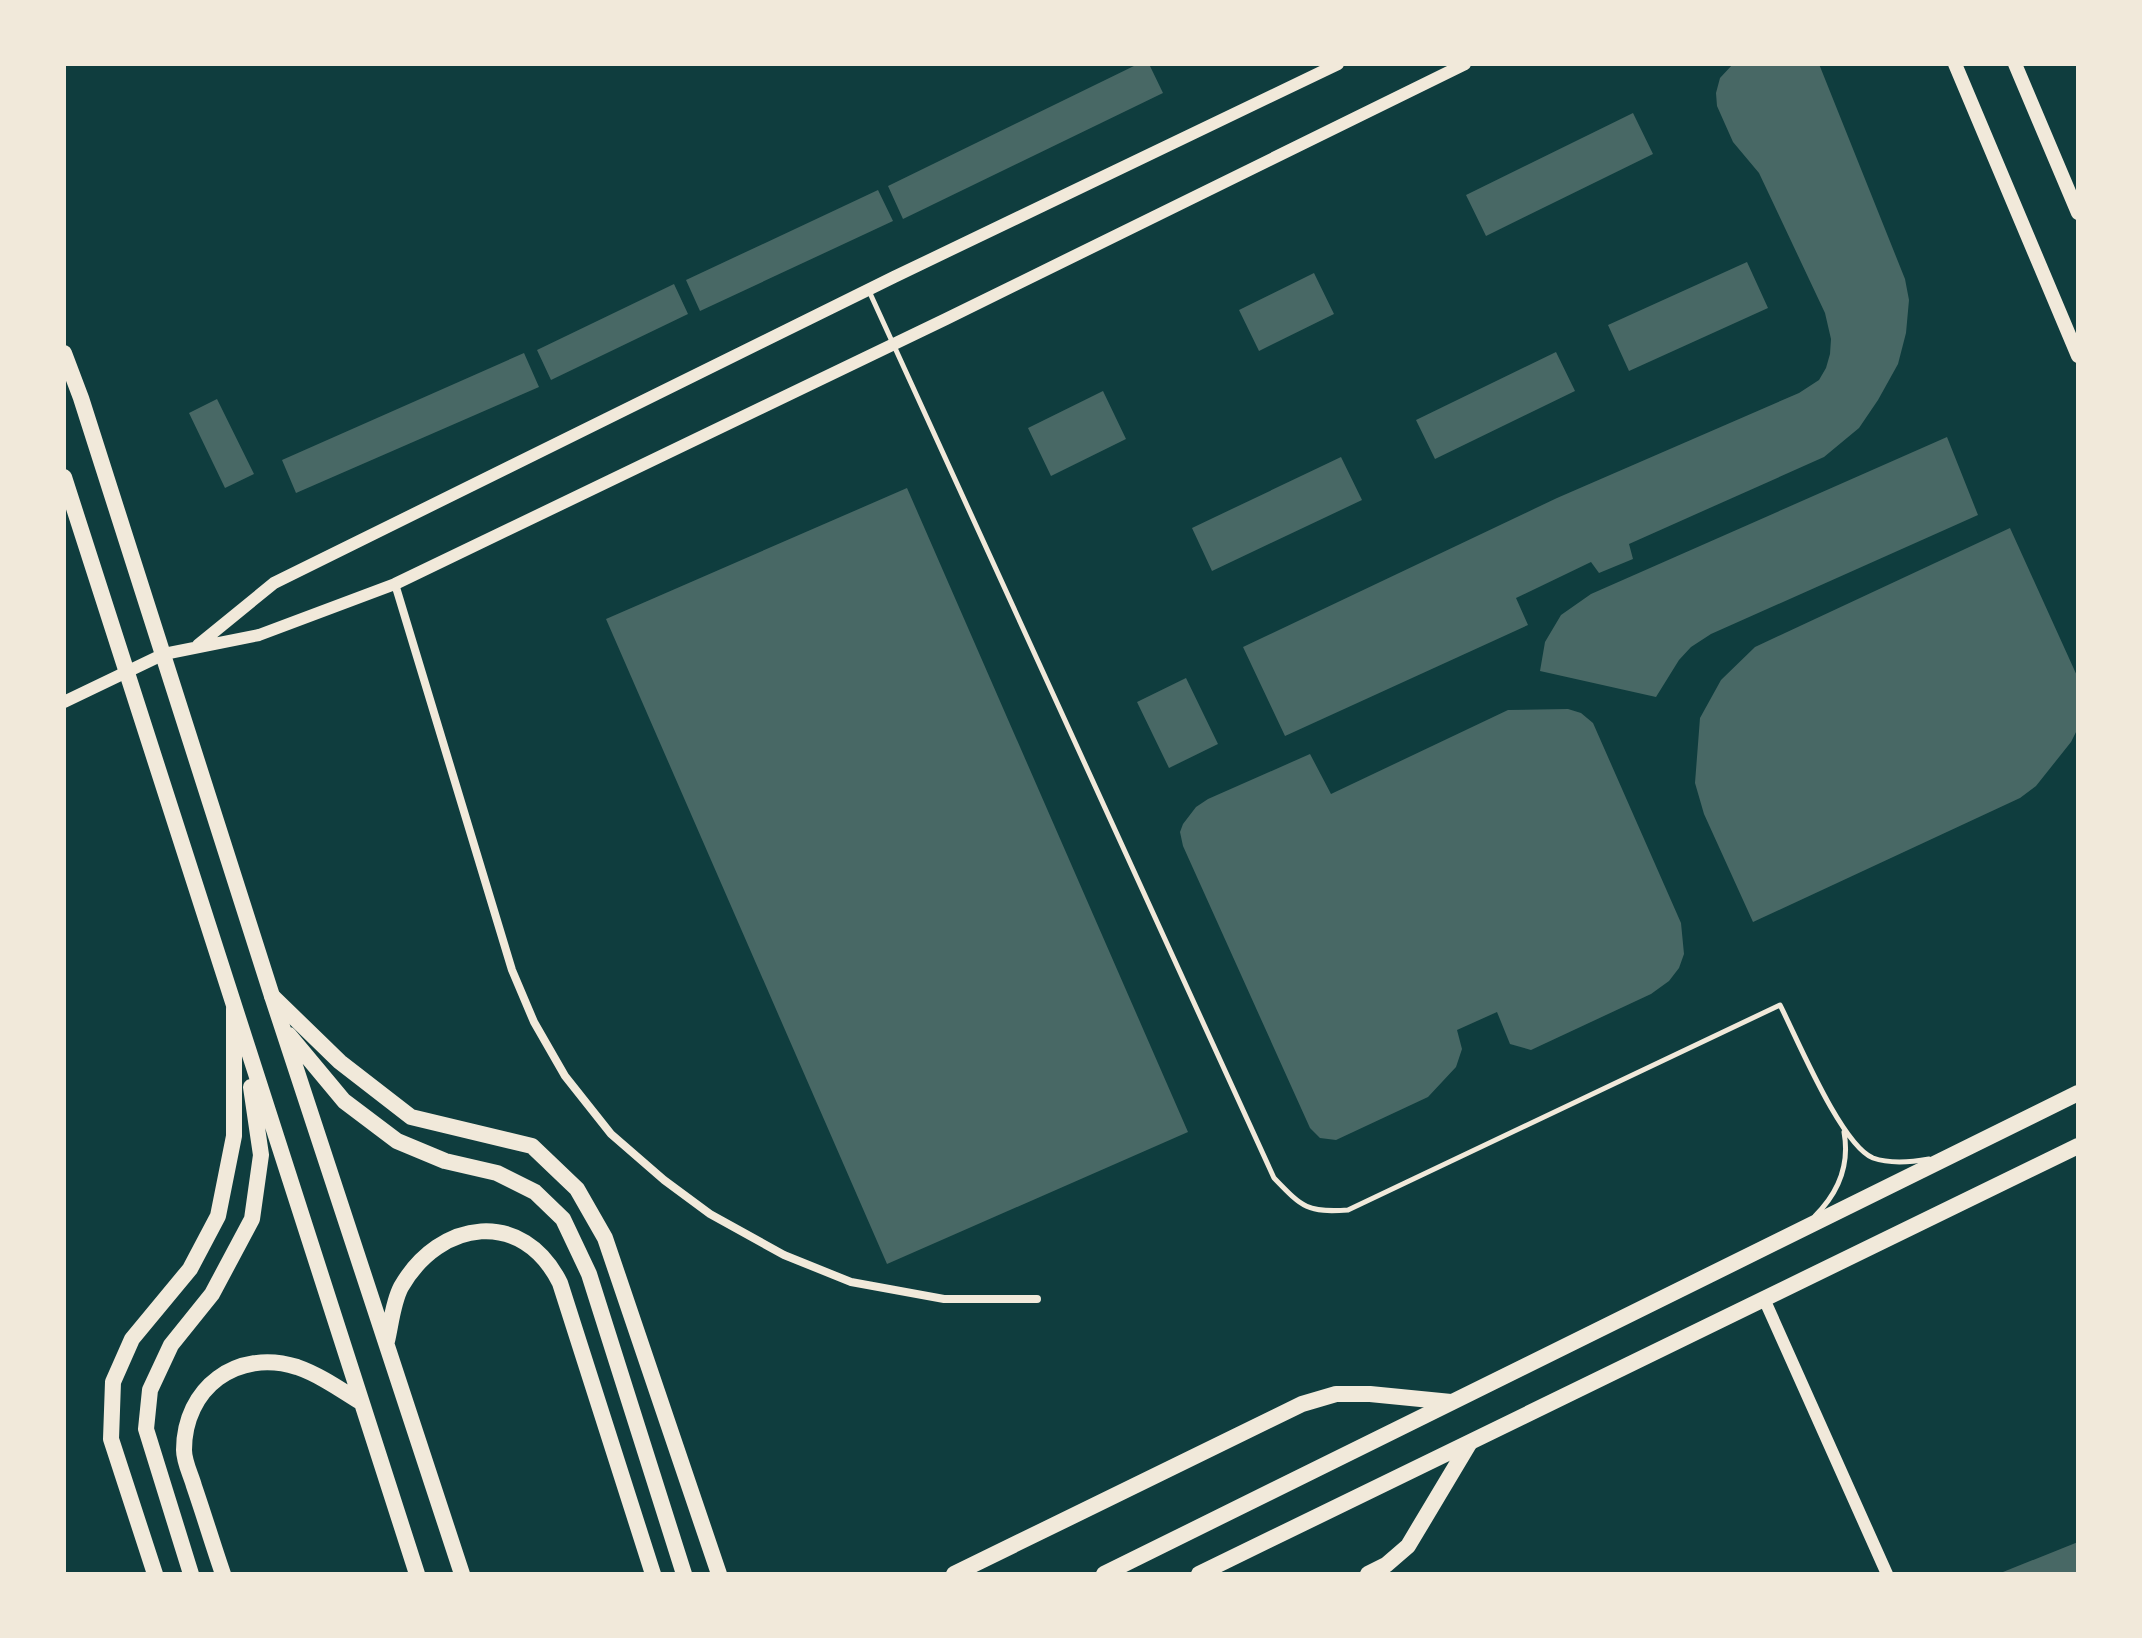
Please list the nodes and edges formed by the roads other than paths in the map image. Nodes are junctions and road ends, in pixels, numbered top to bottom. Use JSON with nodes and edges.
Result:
{"nodes":[{"id":1,"x":1338,"y":64,"type":"edge"},
{"id":2,"x":1465,"y":64,"type":"edge"},
{"id":3,"x":1955,"y":64,"type":"edge"},
{"id":4,"x":2015,"y":64,"type":"edge"},
{"id":5,"x":2078,"y":213,"type":"edge"},
{"id":6,"x":869,"y":290,"type":"junction"},
{"id":7,"x":894,"y":344,"type":"junction"},
{"id":8,"x":64,"y":353,"type":"edge"},
{"id":9,"x":2078,"y":356,"type":"edge"},
{"id":10,"x":64,"y":477,"type":"edge"},
{"id":11,"x":395,"y":584,"type":"junction"},
{"id":12,"x":195,"y":647,"type":"junction"},
{"id":13,"x":164,"y":654,"type":"junction"},
{"id":14,"x":125,"y":672,"type":"junction"},
{"id":15,"x":64,"y":702,"type":"edge"},
{"id":16,"x":272,"y":996,"type":"junction"},
{"id":17,"x":234,"y":1008,"type":"junction"},
{"id":18,"x":282,"y":1028,"type":"junction"},
{"id":19,"x":245,"y":1042,"type":"junction"},
{"id":20,"x":2078,"y":1093,"type":"edge"},
{"id":21,"x":1843,"y":1127,"type":"junction"},
{"id":22,"x":2078,"y":1146,"type":"edge"},
{"id":23,"x":1950,"y":1156,"type":"junction"},
{"id":24,"x":1796,"y":1232,"type":"junction"},
{"id":25,"x":1037,"y":1299,"type":"dead end"},
{"id":26,"x":1765,"y":1301,"type":"junction"},
{"id":27,"x":387,"y":1342,"type":"junction"},
{"id":28,"x":1451,"y":1402,"type":"junction"},
{"id":29,"x":362,"y":1403,"type":"junction"},
{"id":30,"x":1469,"y":1444,"type":"junction"},
{"id":31,"x":155,"y":1574,"type":"edge"},
{"id":32,"x":191,"y":1574,"type":"edge"},
{"id":33,"x":223,"y":1574,"type":"edge"},
{"id":34,"x":417,"y":1574,"type":"edge"},
{"id":35,"x":462,"y":1574,"type":"edge"},
{"id":36,"x":653,"y":1574,"type":"edge"},
{"id":37,"x":684,"y":1574,"type":"edge"},
{"id":38,"x":719,"y":1574,"type":"edge"},
{"id":39,"x":954,"y":1574,"type":"edge"},
{"id":40,"x":1104,"y":1574,"type":"edge"},
{"id":41,"x":1199,"y":1574,"type":"edge"},
{"id":42,"x":1368,"y":1574,"type":"edge"},
{"id":43,"x":1887,"y":1574,"type":"edge"}],
"edges":[{"from":1,"to":6,"type":"street"},
{"from":2,"to":7,"type":"street"},
{"from":3,"to":9,"type":"main road"},
{"from":4,"to":5,"type":"main road"},
{"from":6,"to":7,"type":"lane"},
{"from":6,"to":12,"type":"street"},
{"from":7,"to":11,"type":"street"},
{"from":7,"to":21,"type":"lane"},
{"from":8,"to":13,"type":"main road"},
{"from":10,"to":14,"type":"main road"},
{"from":11,"to":12,"type":"street"},
{"from":11,"to":25,"type":"street"},
{"from":12,"to":13,"type":"street"},
{"from":13,"to":14,"type":"street"},
{"from":13,"to":16,"type":"main road"},
{"from":14,"to":15,"type":"street"},
{"from":14,"to":17,"type":"main road"},
{"from":16,"to":18,"type":"main road"},
{"from":16,"to":38,"type":"main road"},
{"from":17,"to":19,"type":"main road"},
{"from":17,"to":31,"type":"main road"},
{"from":18,"to":27,"type":"main road"},
{"from":18,"to":37,"type":"main road"},
{"from":19,"to":29,"type":"main road"},
{"from":19,"to":32,"type":"main road"},
{"from":20,"to":23,"type":"main road"},
{"from":21,"to":23,"type":"lane"},
{"from":21,"to":24,"type":"lane"},
{"from":22,"to":26,"type":"main road"},
{"from":23,"to":24,"type":"main road"},
{"from":24,"to":28,"type":"main road"},
{"from":26,"to":30,"type":"main road"},
{"from":26,"to":43,"type":"street"},
{"from":27,"to":35,"type":"main road"},
{"from":27,"to":36,"type":"main road"},
{"from":28,"to":39,"type":"main road"},
{"from":28,"to":40,"type":"main road"},
{"from":29,"to":33,"type":"main road"},
{"from":29,"to":34,"type":"main road"},
{"from":30,"to":41,"type":"main road"},
{"from":30,"to":42,"type":"main road"}]}
